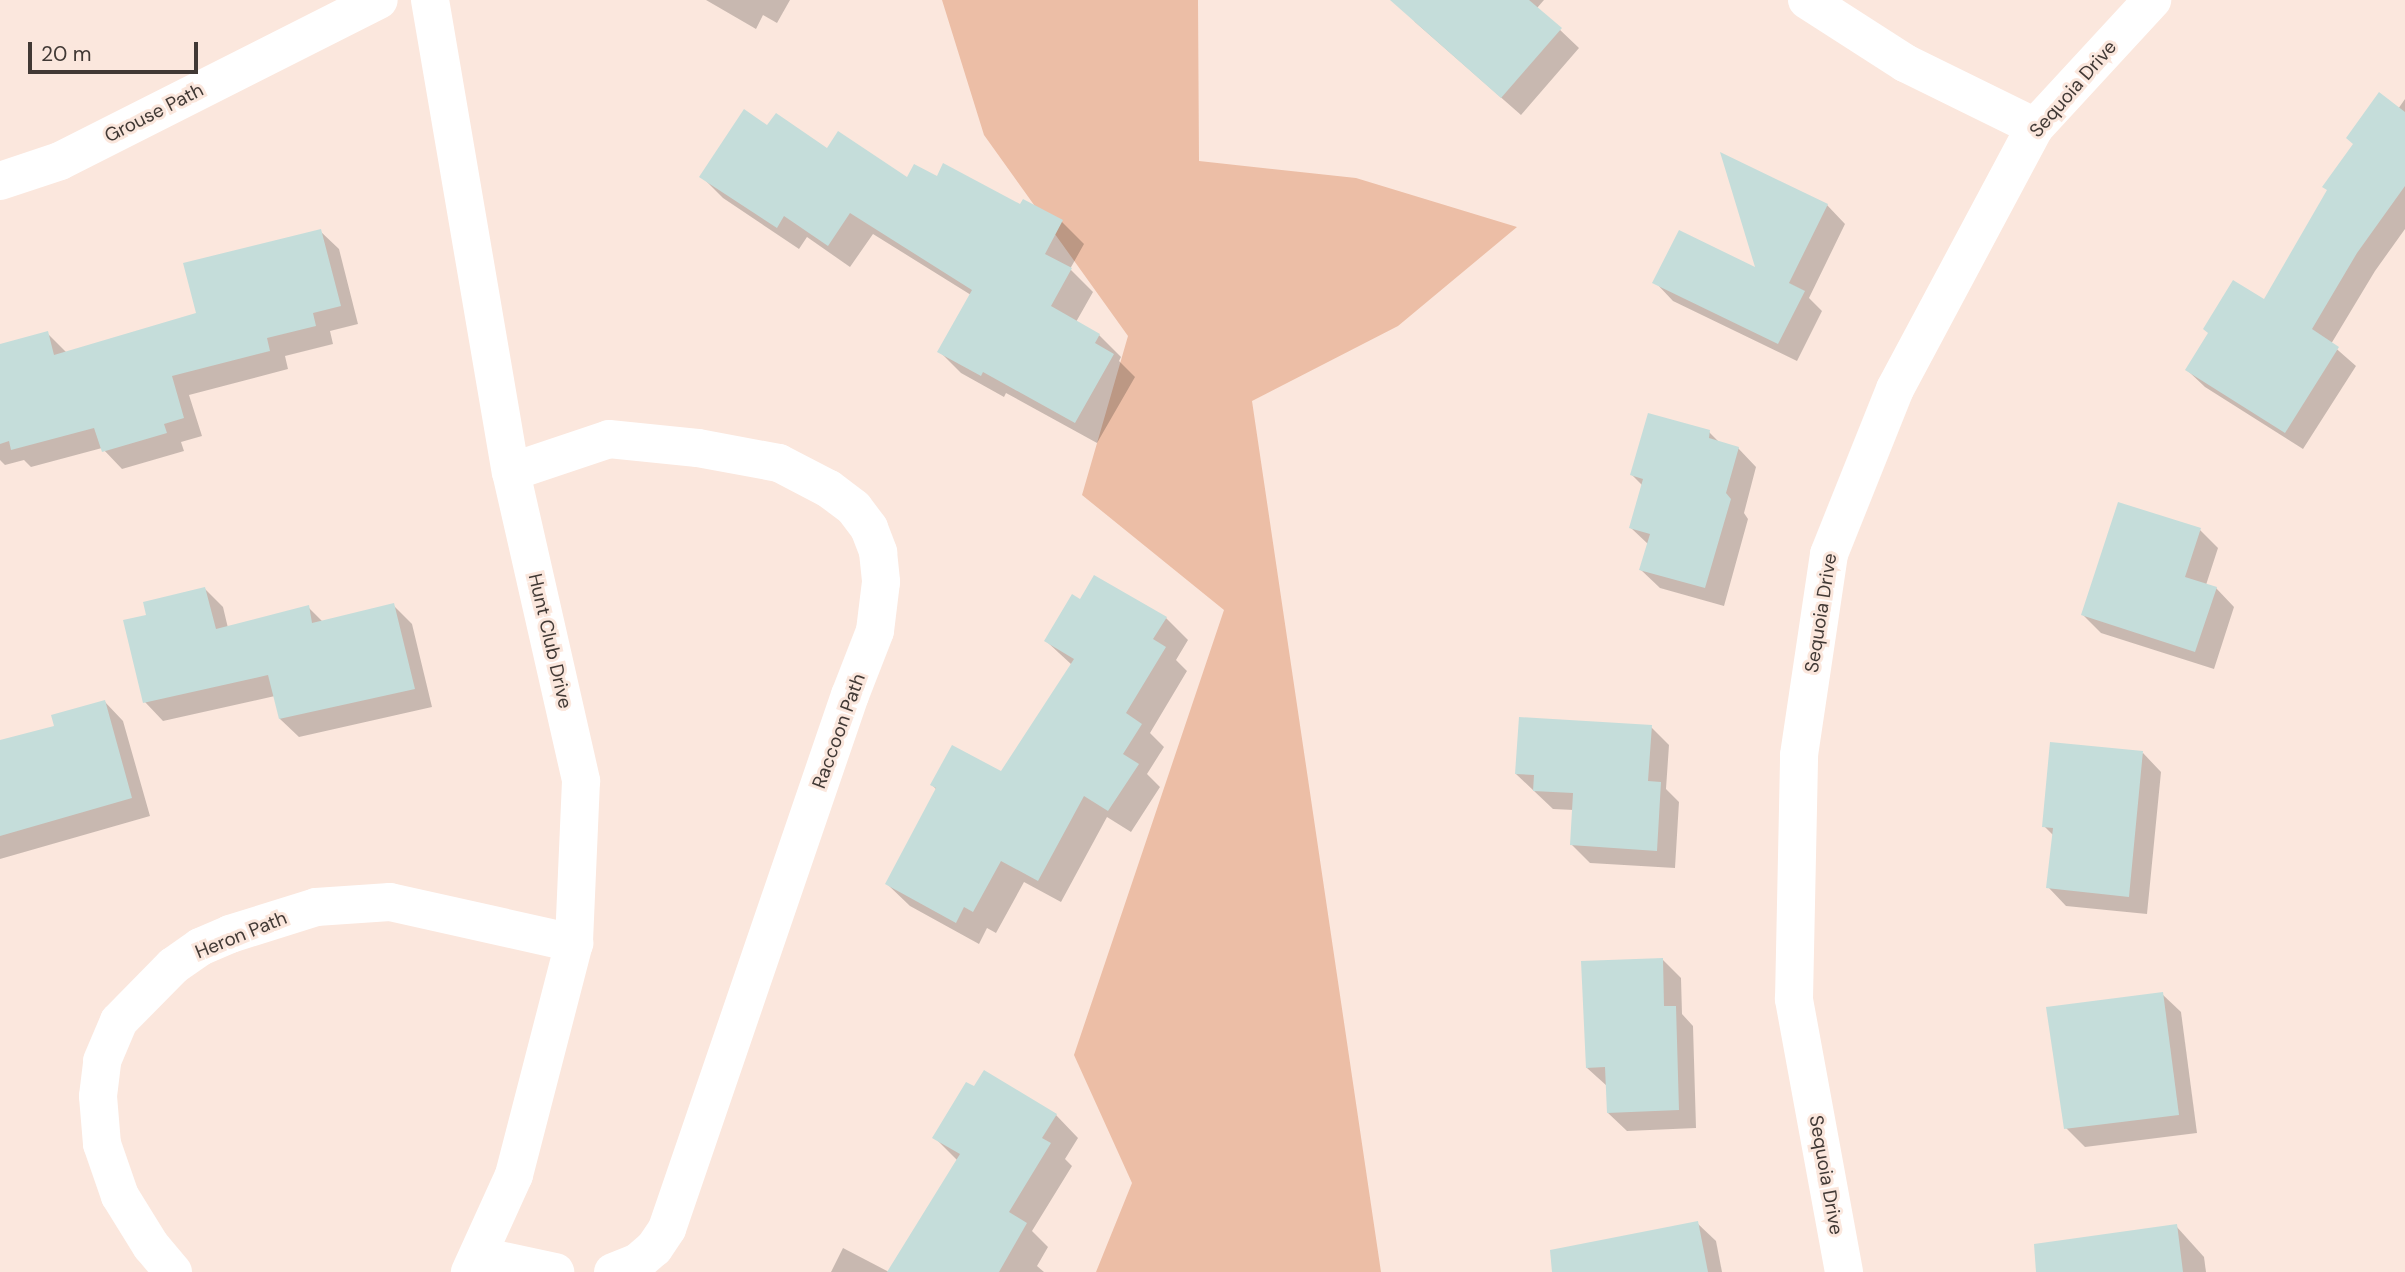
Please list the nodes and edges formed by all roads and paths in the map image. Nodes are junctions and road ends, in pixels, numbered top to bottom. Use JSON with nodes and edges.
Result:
{"nodes":[{"id":1,"x":379,"y":0,"type":"edge"},
{"id":2,"x":430,"y":0,"type":"edge"},
{"id":3,"x":1807,"y":0,"type":"edge"},
{"id":4,"x":2152,"y":0,"type":"edge"},
{"id":5,"x":2035,"y":127,"type":"junction"},
{"id":6,"x":0,"y":181,"type":"edge"},
{"id":7,"x":511,"y":472,"type":"junction"},
{"id":8,"x":575,"y":943,"type":"junction"},
{"id":9,"x":475,"y":1264,"type":"edge"},
{"id":10,"x":173,"y":1272,"type":"edge"},
{"id":11,"x":555,"y":1272,"type":"edge"},
{"id":12,"x":613,"y":1272,"type":"edge"},
{"id":13,"x":1844,"y":1272,"type":"edge"}],
"edges":[{"from":1,"to":6,"type":"street","name":"Grouse Path"},
{"from":2,"to":7,"type":"street","name":"Hunt Club Drive"},
{"from":3,"to":5,"type":"street"},
{"from":4,"to":5,"type":"street","name":"Sequoia Drive"},
{"from":5,"to":13,"type":"street","name":"Sequoia Drive"},
{"from":7,"to":8,"type":"street","name":"Hunt Club Drive"},
{"from":7,"to":12,"type":"street","name":"Raccoon Path"},
{"from":8,"to":9,"type":"street","name":"Hunt Club Drive"},
{"from":8,"to":10,"type":"street","name":"Heron Path"},
{"from":9,"to":11,"type":"street"}]}
